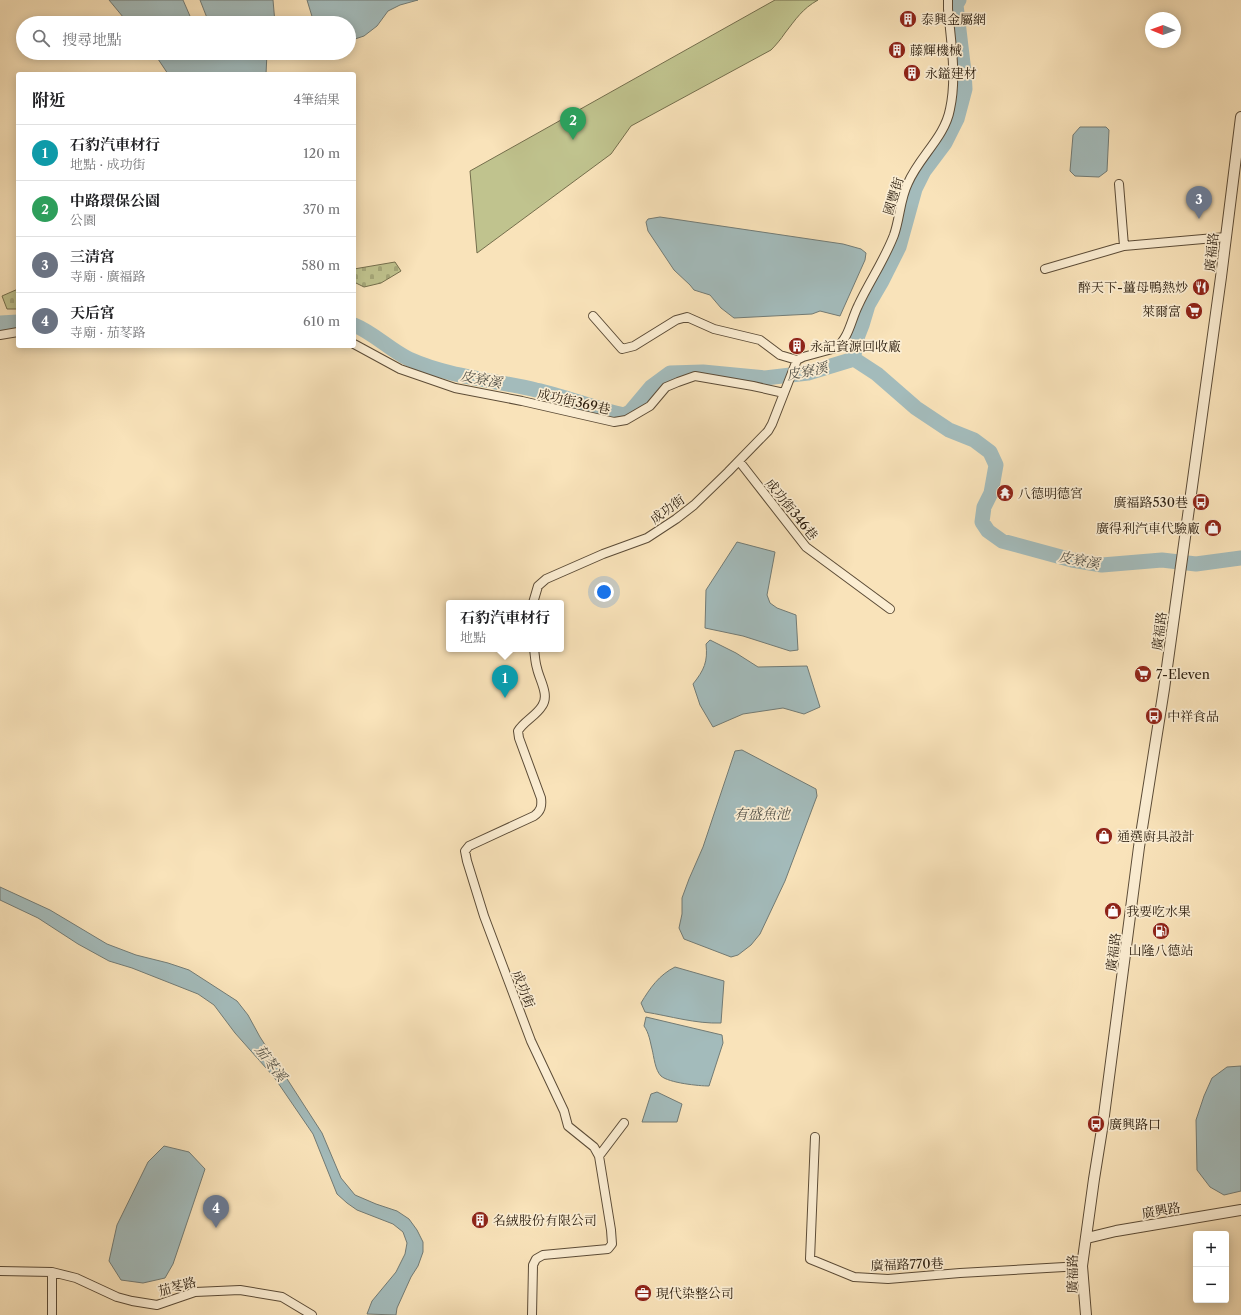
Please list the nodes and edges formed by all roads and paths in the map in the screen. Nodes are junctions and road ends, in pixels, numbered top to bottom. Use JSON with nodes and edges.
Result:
{"nodes":[{"id":1,"x":948,"y":0,"type":"edge"},
{"id":2,"x":1241,"y":117,"type":"edge"},
{"id":3,"x":1119,"y":184,"type":"dead end"},
{"id":4,"x":1226,"y":237,"type":"junction"},
{"id":5,"x":1124,"y":246,"type":"junction"},
{"id":6,"x":1045,"y":269,"type":"dead end"},
{"id":7,"x":593,"y":316,"type":"dead end"},
{"id":8,"x":16,"y":332,"type":"edge"},
{"id":9,"x":0,"y":334,"type":"edge"},
{"id":10,"x":356,"y":345,"type":"edge"},
{"id":11,"x":796,"y":362,"type":"junction"},
{"id":12,"x":784,"y":393,"type":"junction"},
{"id":13,"x":738,"y":461,"type":"junction"},
{"id":14,"x":534,"y":600,"type":"edge"},
{"id":15,"x":890,"y":609,"type":"dead end"},
{"id":16,"x":534,"y":652,"type":"edge"},
{"id":17,"x":624,"y":1123,"type":"dead end"},
{"id":18,"x":815,"y":1137,"type":"dead end"},
{"id":19,"x":599,"y":1156,"type":"junction"},
{"id":20,"x":1241,"y":1210,"type":"edge"},
{"id":21,"x":1087,"y":1238,"type":"junction"},
{"id":22,"x":1082,"y":1266,"type":"junction"},
{"id":23,"x":0,"y":1271,"type":"edge"},
{"id":24,"x":52,"y":1272,"type":"junction"},
{"id":25,"x":52,"y":1315,"type":"edge"},
{"id":26,"x":312,"y":1315,"type":"edge"},
{"id":27,"x":532,"y":1315,"type":"edge"},
{"id":28,"x":1086,"y":1315,"type":"edge"}],
"edges":[{"from":1,"to":11,"type":"street","name":"國豐街"},
{"from":2,"to":4,"type":"street","name":"廣福路"},
{"from":3,"to":5,"type":"street"},
{"from":4,"to":5,"type":"street"},
{"from":4,"to":21,"type":"street","name":"廣福路"},
{"from":5,"to":6,"type":"street"},
{"from":7,"to":11,"type":"street"},
{"from":8,"to":9,"type":"street"},
{"from":10,"to":12,"type":"street","name":"成功街369巷"},
{"from":11,"to":12,"type":"street","name":"成功街"},
{"from":12,"to":13,"type":"street","name":"成功街"},
{"from":13,"to":14,"type":"street","name":"成功街"},
{"from":13,"to":15,"type":"street","name":"成功街346巷"},
{"from":16,"to":19,"type":"street","name":"成功街"},
{"from":17,"to":19,"type":"street"},
{"from":18,"to":22,"type":"street","name":"廣福路770巷"},
{"from":19,"to":27,"type":"street"},
{"from":20,"to":21,"type":"street","name":"廣興路"},
{"from":21,"to":22,"type":"street","name":"廣福路"},
{"from":22,"to":28,"type":"street","name":"廣福路"},
{"from":23,"to":24,"type":"street","name":"茄苳路"},
{"from":24,"to":25,"type":"street"},
{"from":24,"to":26,"type":"street","name":"茄苳路"}]}
